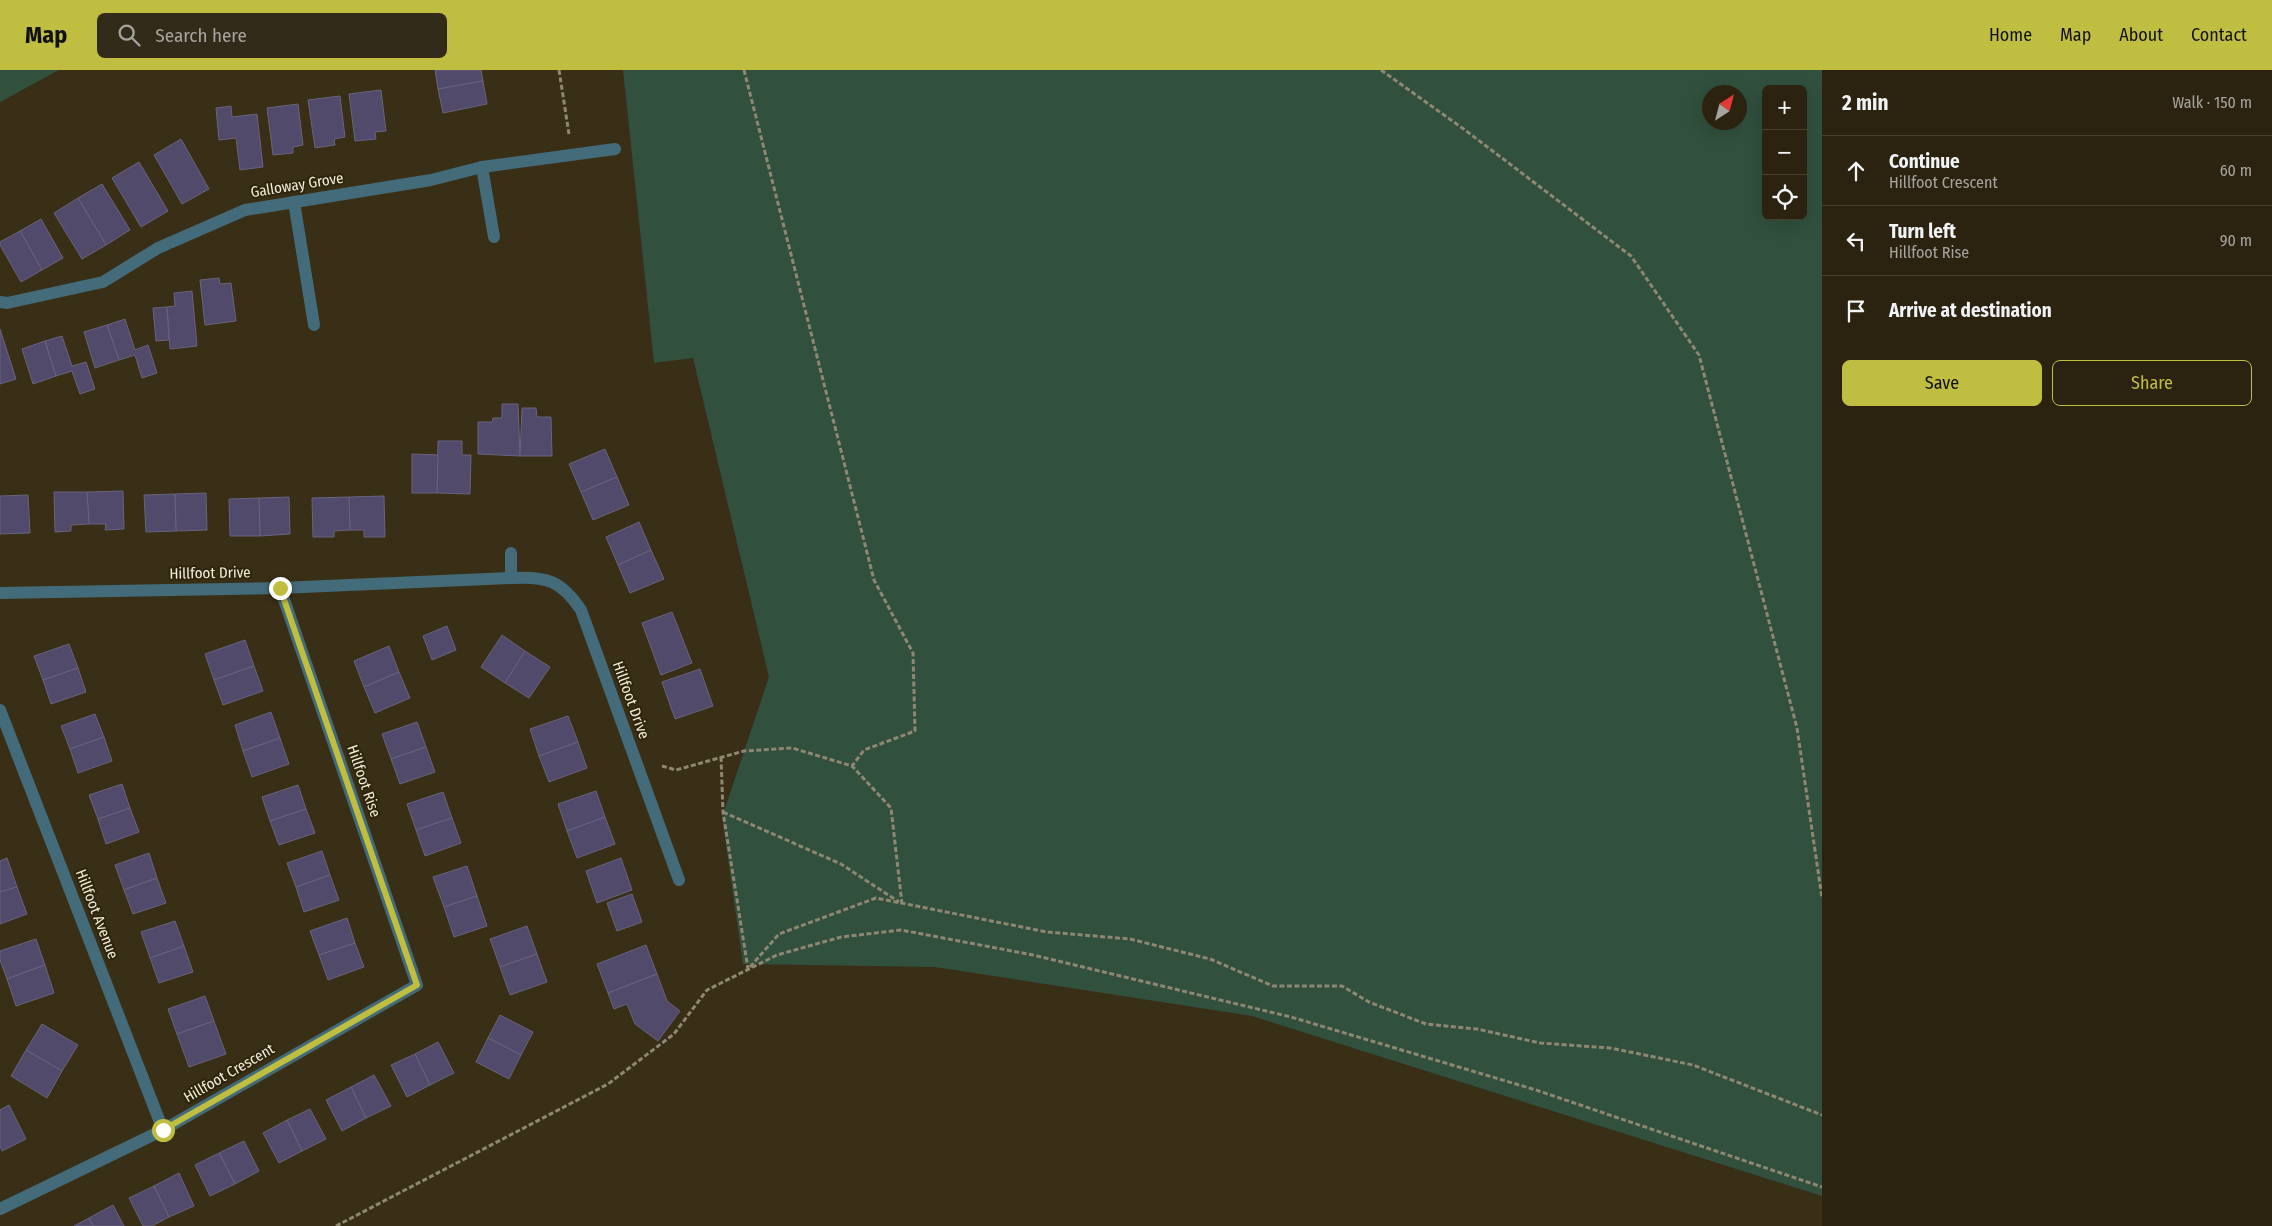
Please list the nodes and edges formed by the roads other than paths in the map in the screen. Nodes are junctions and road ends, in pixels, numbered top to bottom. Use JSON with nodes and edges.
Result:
{"nodes":[{"id":1,"x":615,"y":149,"type":"dead end"},
{"id":2,"x":482,"y":167,"type":"junction"},
{"id":3,"x":294,"y":202,"type":"junction"},
{"id":4,"x":494,"y":237,"type":"dead end"},
{"id":5,"x":0,"y":302,"type":"edge"},
{"id":6,"x":314,"y":325,"type":"dead end"},
{"id":7,"x":511,"y":553,"type":"dead end"},
{"id":8,"x":511,"y":578,"type":"junction"},
{"id":9,"x":280,"y":588,"type":"junction"},
{"id":10,"x":0,"y":593,"type":"edge"},
{"id":11,"x":0,"y":710,"type":"edge"},
{"id":12,"x":679,"y":880,"type":"dead end"},
{"id":13,"x":417,"y":985,"type":"joint"},
{"id":14,"x":163,"y":1130,"type":"junction"},
{"id":15,"x":0,"y":1209,"type":"edge"}],
"edges":[{"from":1,"to":2,"type":"street","name":"Galloway Grove"},
{"from":2,"to":3,"type":"street","name":"Galloway Grove"},
{"from":2,"to":4,"type":"street"},
{"from":3,"to":5,"type":"street","name":"Galloway Grove"},
{"from":3,"to":6,"type":"street"},
{"from":7,"to":8,"type":"street"},
{"from":8,"to":9,"type":"street","name":"Hillfoot Drive"},
{"from":8,"to":12,"type":"street","name":"Hillfoot Drive"},
{"from":9,"to":10,"type":"street","name":"Hillfoot Drive"},
{"from":9,"to":13,"type":"street","name":"Hillfoot Rise"},
{"from":11,"to":14,"type":"street","name":"Hillfoot Avenue"},
{"from":13,"to":14,"type":"street","name":"Hillfoot Crescent"},
{"from":14,"to":15,"type":"street","name":"Hillfoot Crescent"}]}
